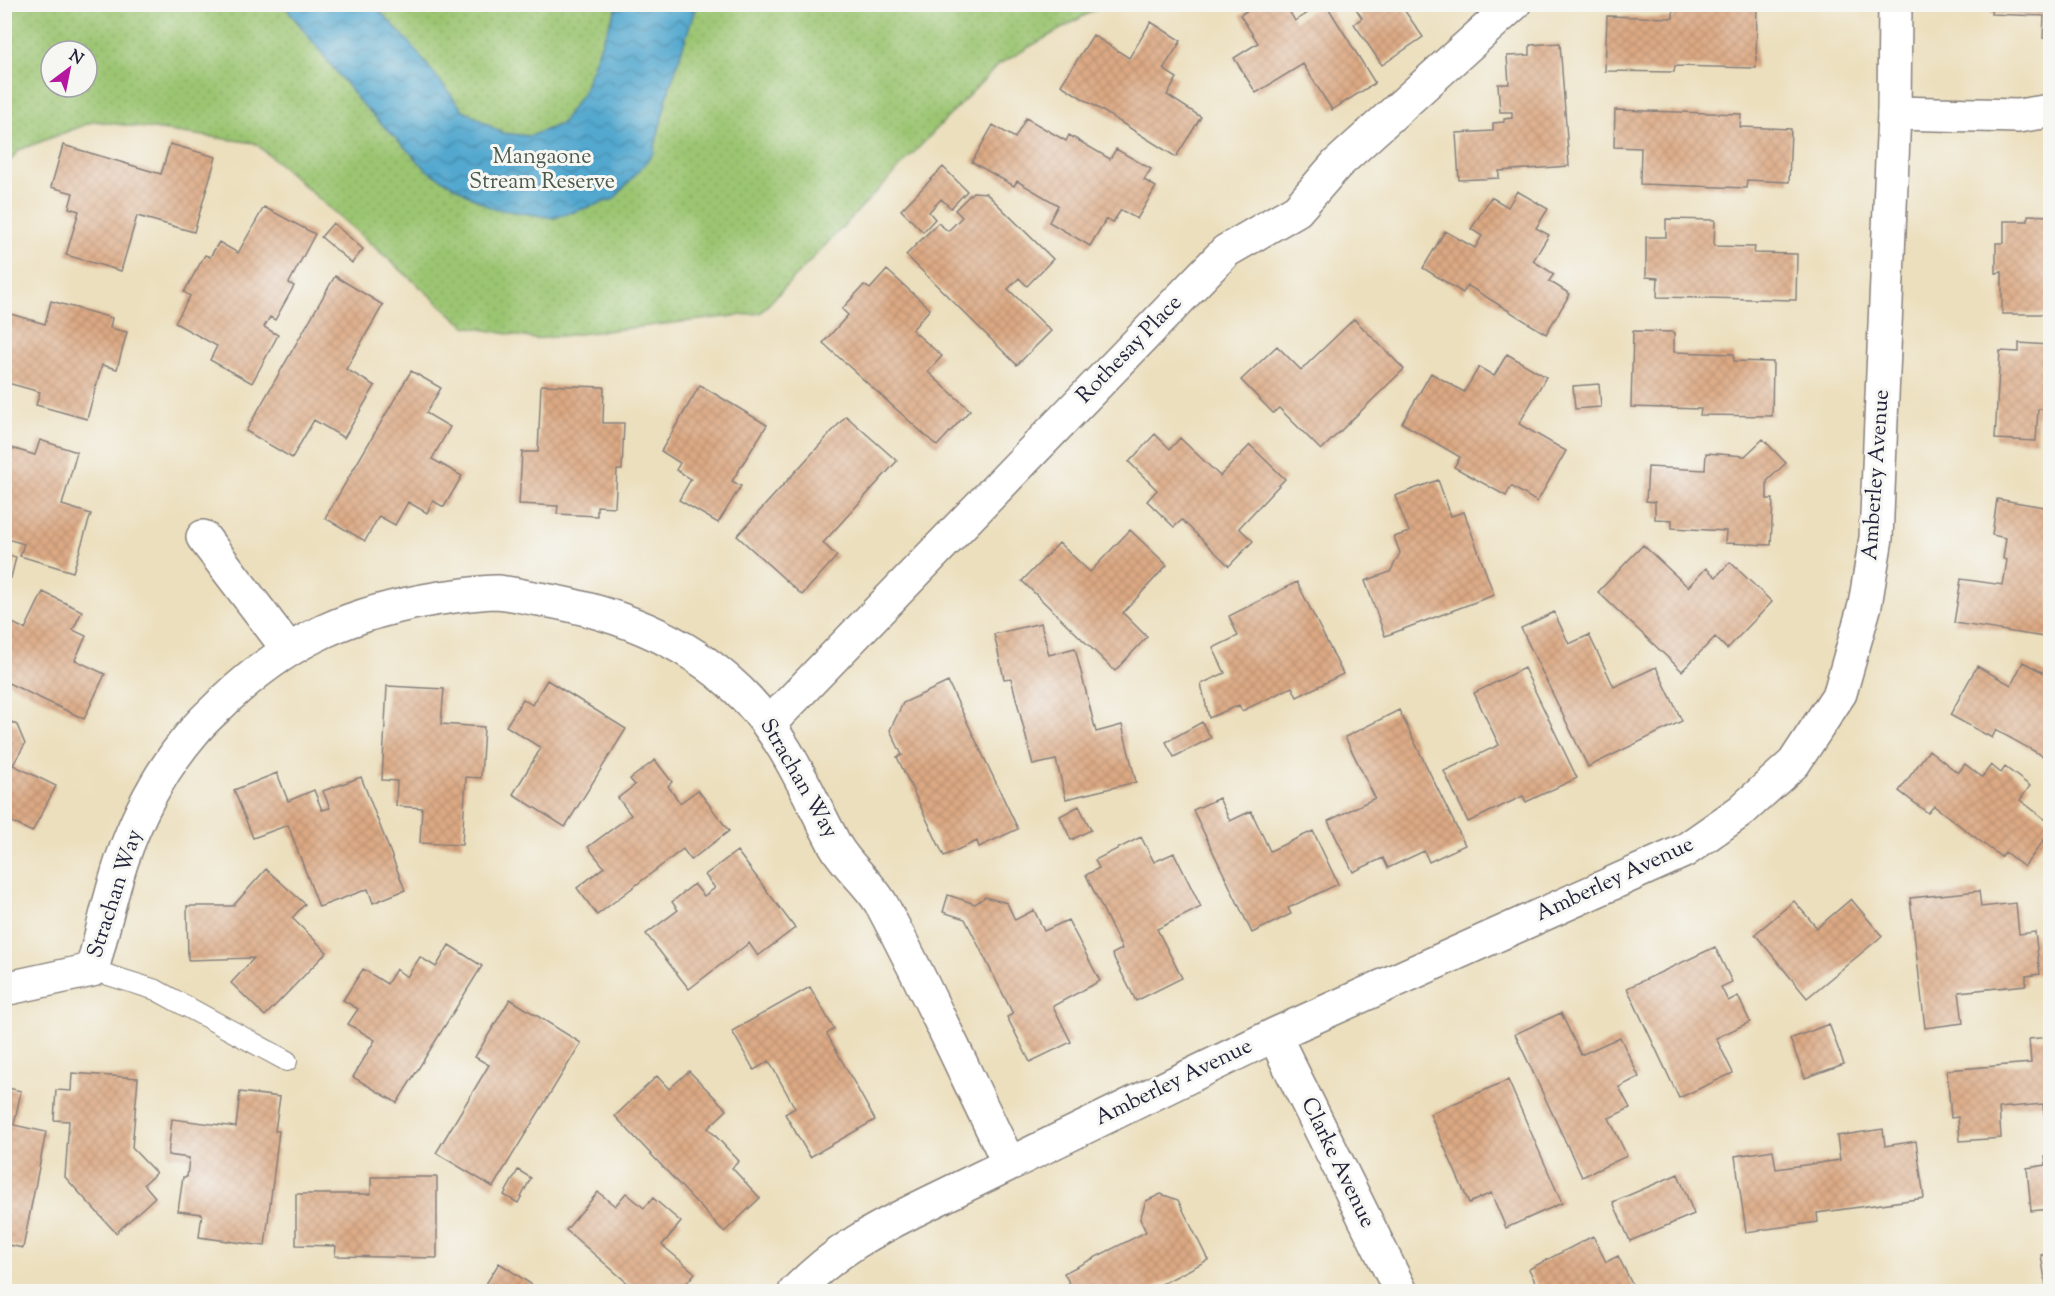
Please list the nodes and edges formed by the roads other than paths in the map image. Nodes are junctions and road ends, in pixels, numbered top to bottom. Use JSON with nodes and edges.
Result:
{"nodes":[{"id":1,"x":1514,"y":4,"type":"edge"},
{"id":2,"x":1895,"y":4,"type":"edge"},
{"id":3,"x":2050,"y":111,"type":"edge"},
{"id":4,"x":1894,"y":113,"type":"junction"},
{"id":5,"x":203,"y":537,"type":"dead end"},
{"id":6,"x":288,"y":649,"type":"junction"},
{"id":7,"x":770,"y":724,"type":"junction"},
{"id":8,"x":92,"y":970,"type":"junction"},
{"id":9,"x":4,"y":989,"type":"edge"},
{"id":10,"x":1274,"y":1035,"type":"junction"},
{"id":11,"x":287,"y":1061,"type":"dead end"},
{"id":12,"x":1009,"y":1163,"type":"junction"},
{"id":13,"x":795,"y":1292,"type":"edge"},
{"id":14,"x":1401,"y":1292,"type":"edge"}],
"edges":[{"from":1,"to":7,"type":"street","name":"Rothesay Place"},
{"from":2,"to":4,"type":"street","name":"Amberley Avenue"},
{"from":3,"to":4,"type":"street"},
{"from":4,"to":10,"type":"street","name":"Amberley Avenue"},
{"from":5,"to":6,"type":"street"},
{"from":6,"to":7,"type":"street","name":"Strachan Way"},
{"from":6,"to":8,"type":"street","name":"Strachan Way"},
{"from":7,"to":12,"type":"street","name":"Strachan Way"},
{"from":8,"to":9,"type":"street"},
{"from":8,"to":11,"type":"lane"},
{"from":10,"to":12,"type":"street","name":"Amberley Avenue"},
{"from":10,"to":14,"type":"street","name":"Clarke Avenue"},
{"from":12,"to":13,"type":"street","name":"Amberley Avenue"}]}
